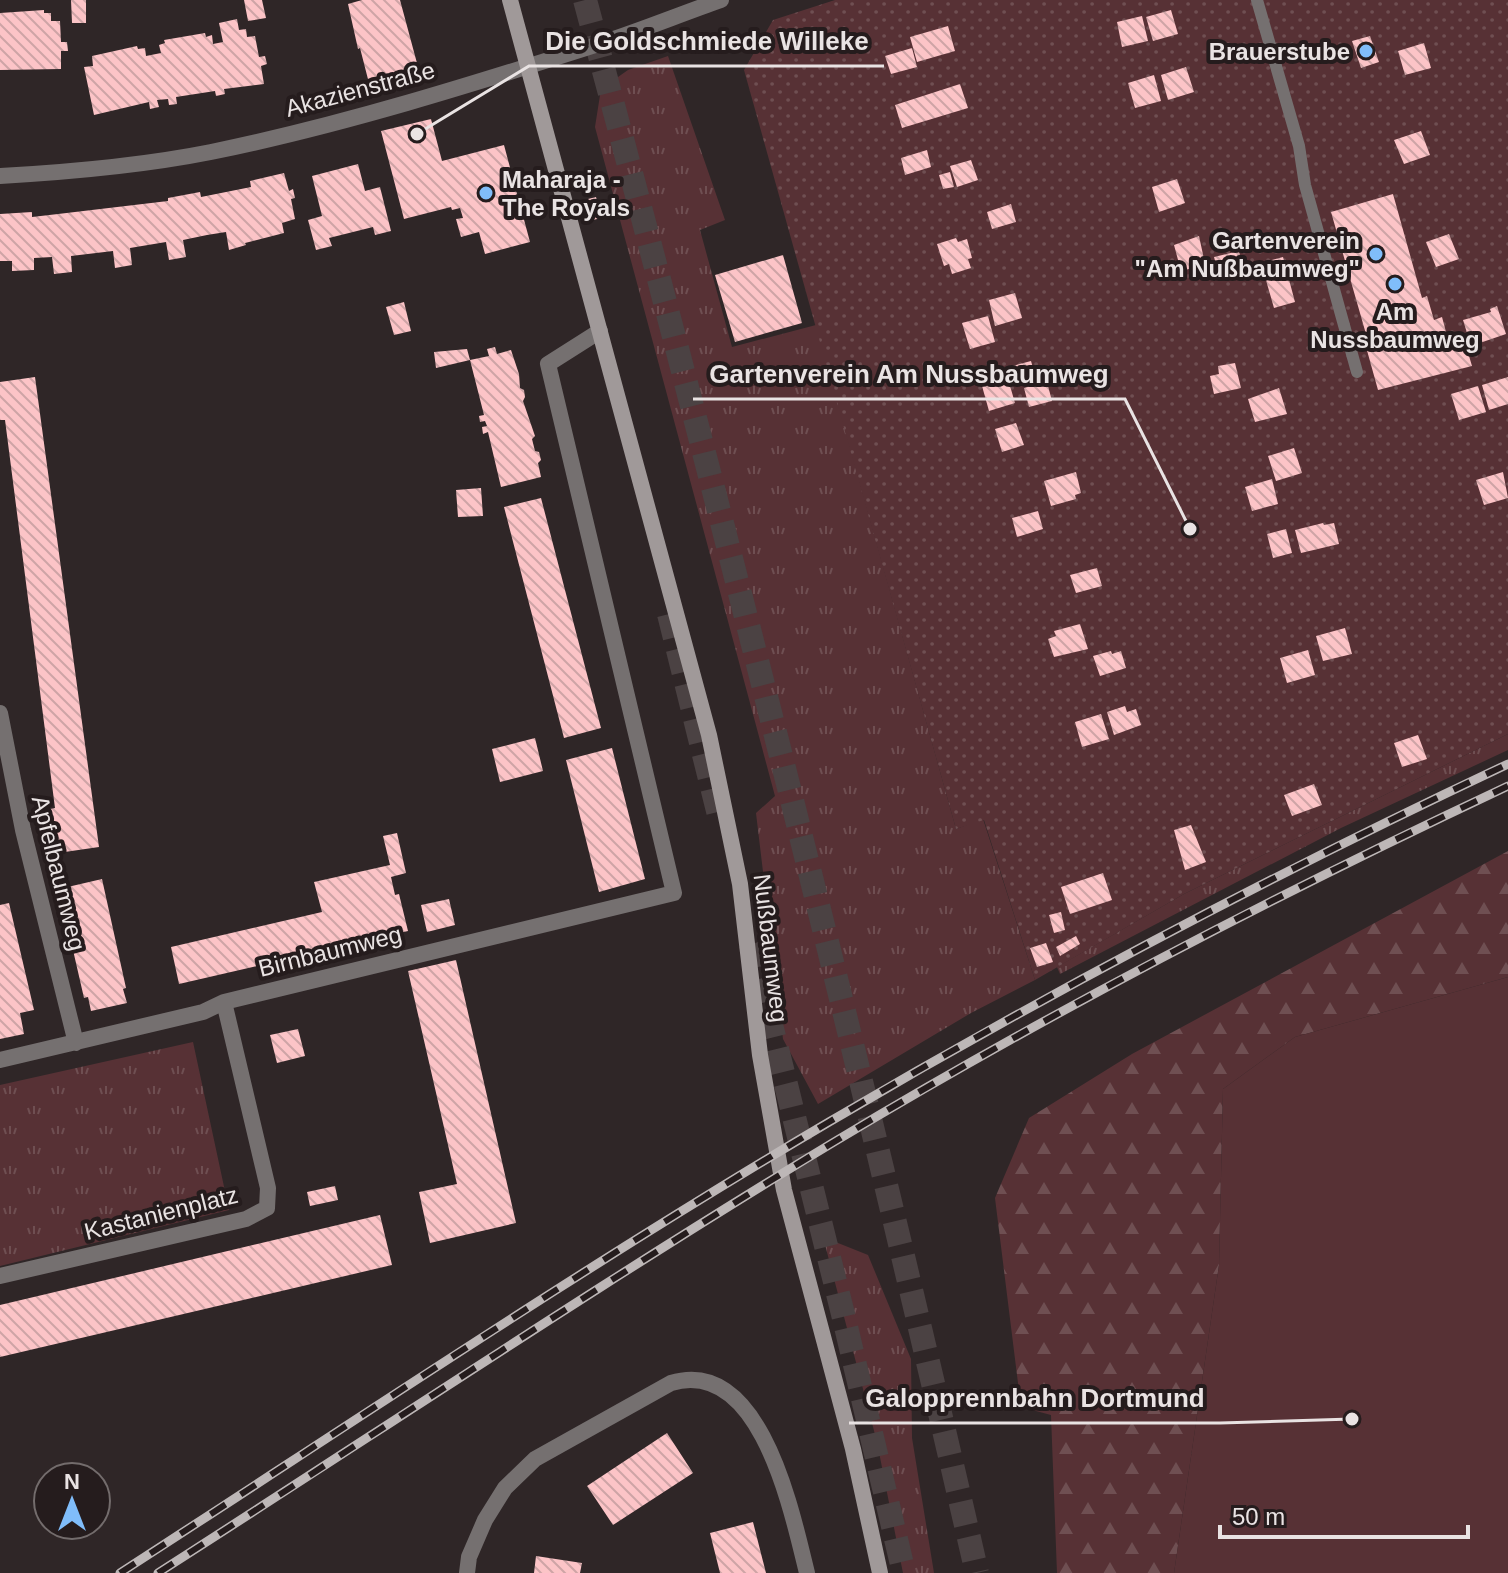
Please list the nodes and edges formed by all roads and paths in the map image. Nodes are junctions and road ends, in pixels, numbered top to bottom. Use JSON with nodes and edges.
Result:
{"nodes":[{"id":1,"x":510,"y":0,"type":"edge"},
{"id":2,"x":721,"y":0,"type":"edge"},
{"id":3,"x":1257,"y":0,"type":"edge"},
{"id":4,"x":529,"y":64,"type":"junction"},
{"id":5,"x":0,"y":176,"type":"edge"},
{"id":6,"x":600,"y":331,"type":"junction"},
{"id":7,"x":1357,"y":372,"type":"dead end"},
{"id":8,"x":0,"y":713,"type":"edge"},
{"id":9,"x":224,"y":1002,"type":"junction"},
{"id":10,"x":76,"y":1043,"type":"junction"},
{"id":11,"x":0,"y":1060,"type":"edge"},
{"id":12,"x":0,"y":1276,"type":"edge"},
{"id":13,"x":467,"y":1573,"type":"edge"},
{"id":14,"x":807,"y":1573,"type":"edge"},
{"id":15,"x":880,"y":1573,"type":"edge"}],
"edges":[{"from":1,"to":4,"type":"street","name":"Nußbaumweg"},
{"from":2,"to":4,"type":"street","name":"Akazienstraße"},
{"from":3,"to":7,"type":"lane"},
{"from":4,"to":5,"type":"street","name":"Akazienstraße"},
{"from":4,"to":6,"type":"street","name":"Nußbaumweg"},
{"from":6,"to":9,"type":"street","name":"Birnbaumweg"},
{"from":6,"to":15,"type":"street","name":"Nußbaumweg"},
{"from":8,"to":10,"type":"street","name":"Apfelbaumweg"},
{"from":9,"to":10,"type":"street","name":"Birnbaumweg"},
{"from":9,"to":12,"type":"street","name":"Kastanienplatz"},
{"from":10,"to":11,"type":"street","name":"Birnbaumweg"},
{"from":13,"to":14,"type":"street"}]}
